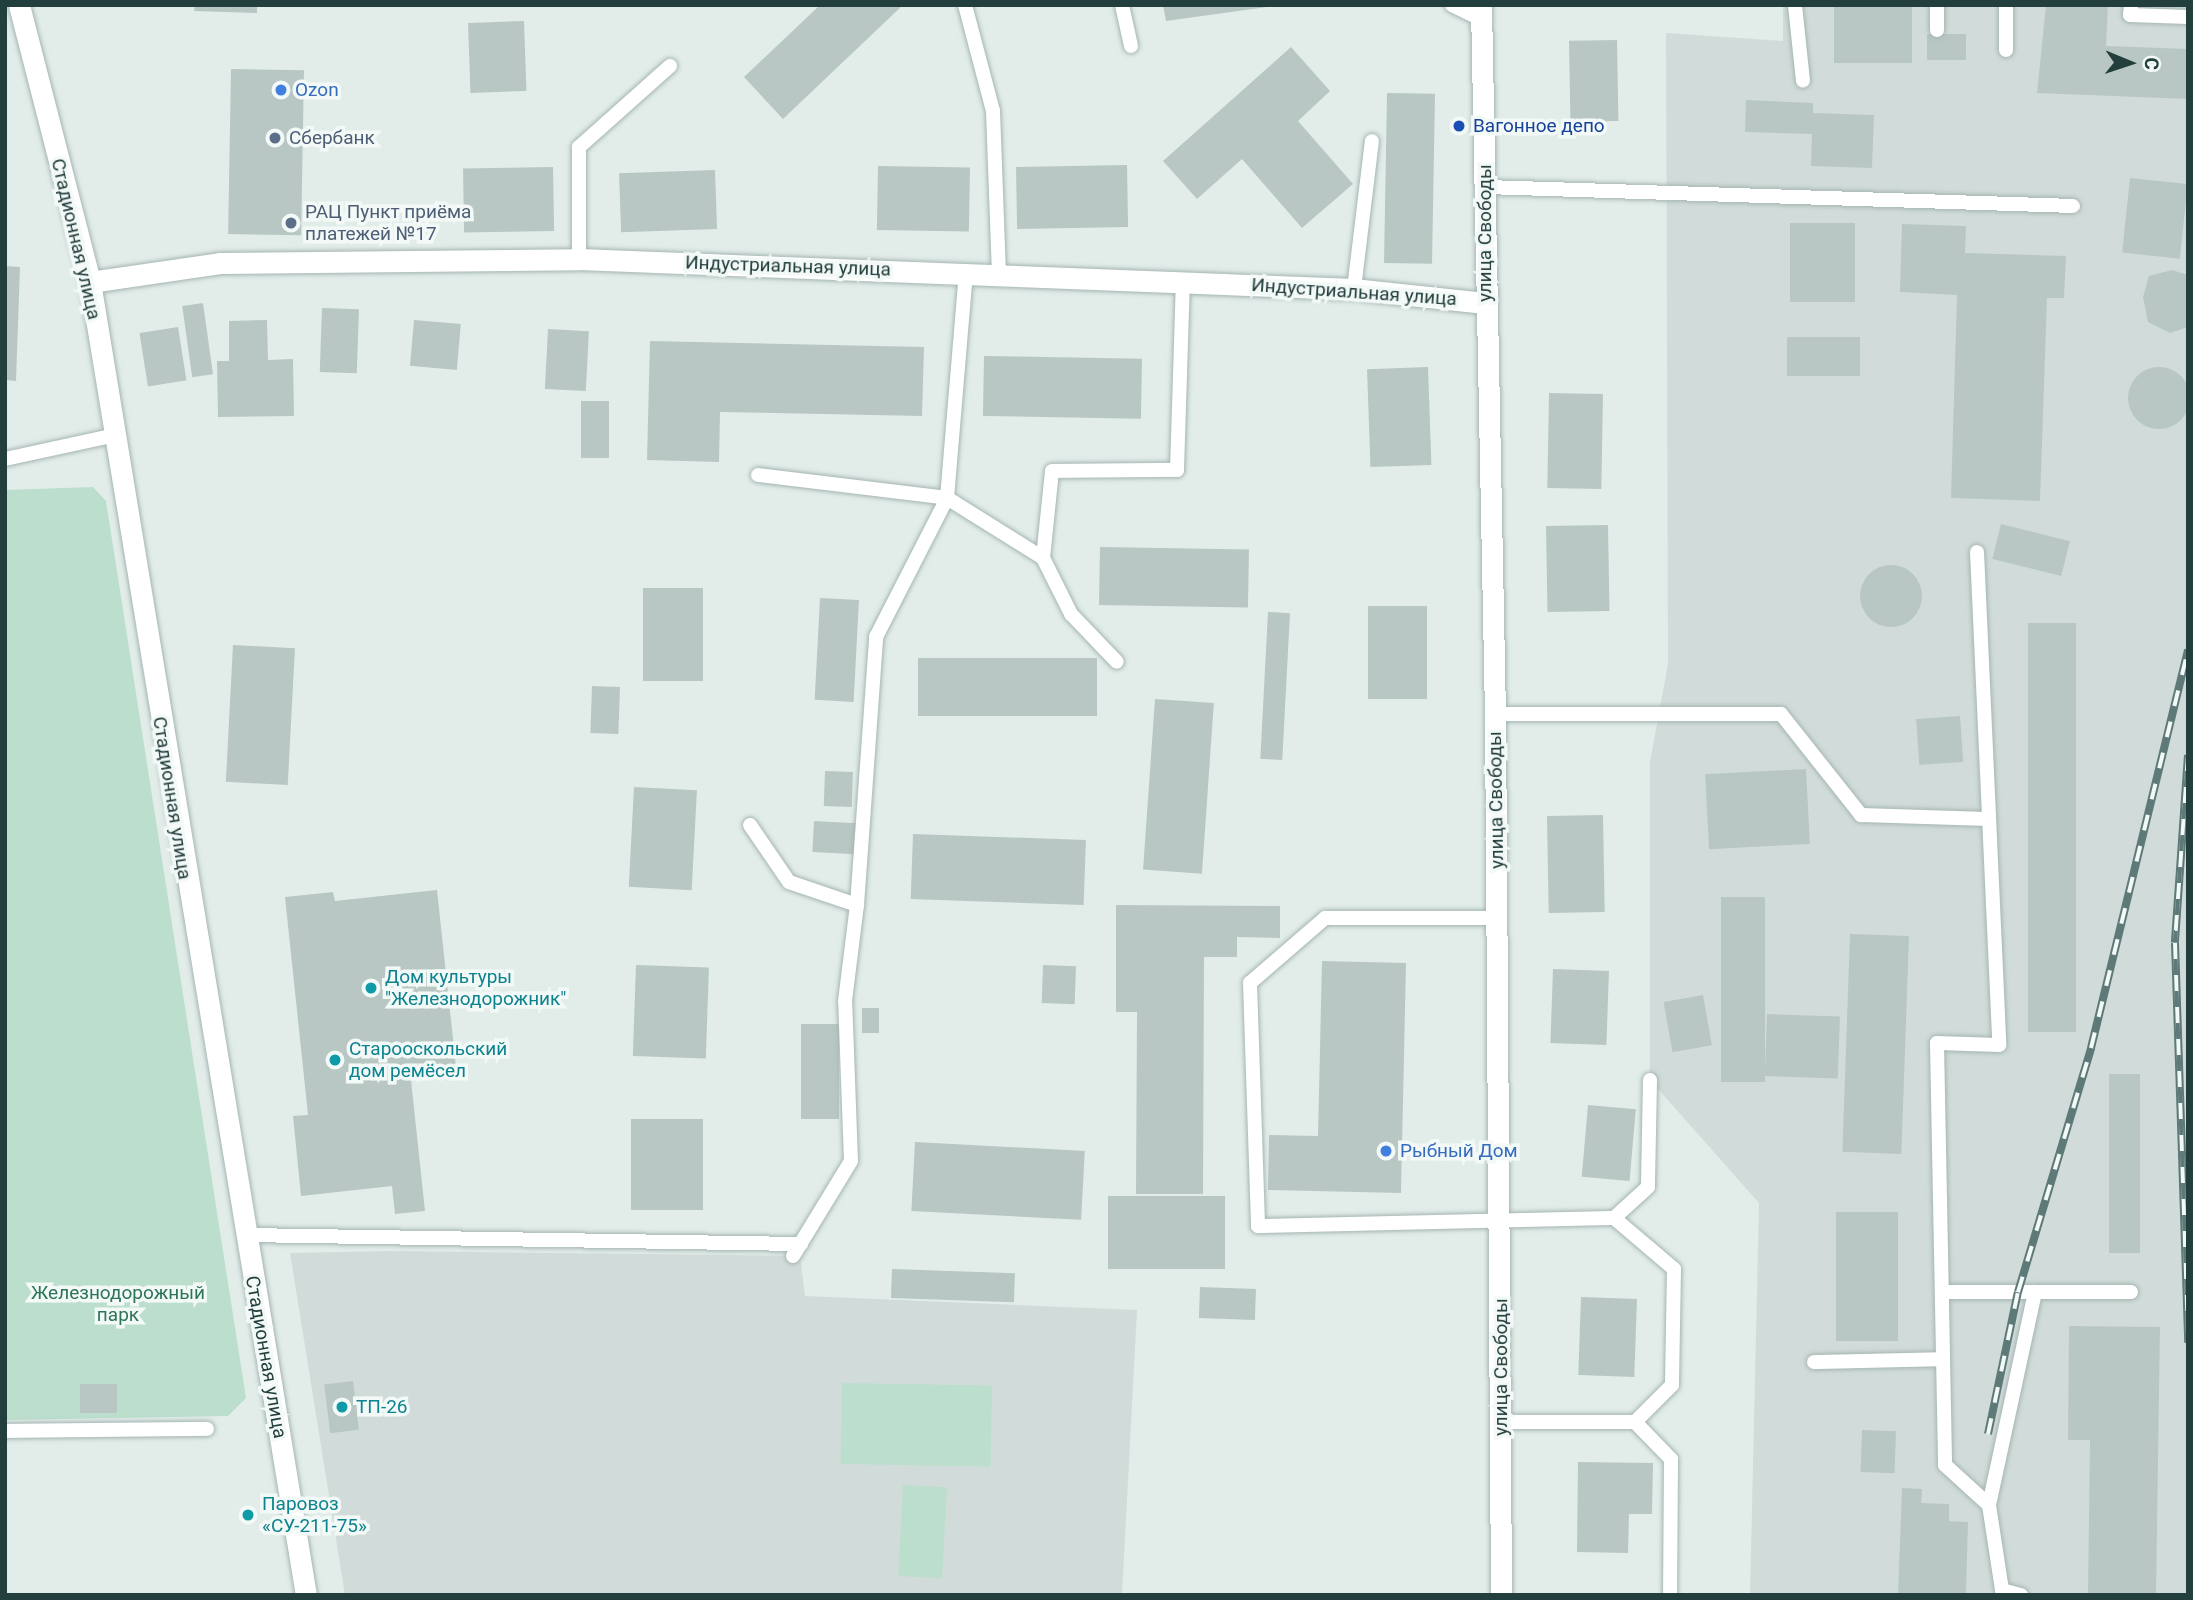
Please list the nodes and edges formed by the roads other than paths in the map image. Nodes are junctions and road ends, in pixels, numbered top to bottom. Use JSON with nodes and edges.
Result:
{"nodes":[{"id":1,"x":19,"y":5,"type":"edge"},
{"id":2,"x":965,"y":5,"type":"edge"},
{"id":3,"x":1122,"y":5,"type":"edge"},
{"id":4,"x":1452,"y":5,"type":"edge"},
{"id":5,"x":1795,"y":5,"type":"edge"},
{"id":6,"x":1937,"y":5,"type":"edge"},
{"id":7,"x":2006,"y":5,"type":"edge"},
{"id":8,"x":2131,"y":5,"type":"edge"},
{"id":9,"x":1481,"y":12,"type":"edge"},
{"id":10,"x":2188,"y":17,"type":"edge"},
{"id":11,"x":1937,"y":30,"type":"dead end"},
{"id":12,"x":1131,"y":46,"type":"dead end"},
{"id":13,"x":2006,"y":50,"type":"dead end"},
{"id":14,"x":670,"y":66,"type":"dead end"},
{"id":15,"x":1802,"y":81,"type":"dead end"},
{"id":16,"x":1372,"y":141,"type":"dead end"},
{"id":17,"x":1486,"y":187,"type":"junction"},
{"id":18,"x":2073,"y":206,"type":"dead end"},
{"id":19,"x":579,"y":259,"type":"junction"},
{"id":20,"x":966,"y":272,"type":"junction"},
{"id":21,"x":999,"y":272,"type":"junction"},
{"id":22,"x":1183,"y":281,"type":"junction"},
{"id":23,"x":90,"y":282,"type":"junction"},
{"id":24,"x":1354,"y":289,"type":"junction"},
{"id":25,"x":1486,"y":303,"type":"junction"},
{"id":26,"x":111,"y":436,"type":"junction"},
{"id":27,"x":5,"y":458,"type":"edge"},
{"id":28,"x":758,"y":475,"type":"dead end"},
{"id":29,"x":947,"y":498,"type":"junction"},
{"id":30,"x":1977,"y":552,"type":"dead end"},
{"id":31,"x":1043,"y":558,"type":"junction"},
{"id":32,"x":1117,"y":662,"type":"dead end"},
{"id":33,"x":1495,"y":714,"type":"junction"},
{"id":34,"x":1988,"y":818,"type":"junction"},
{"id":35,"x":750,"y":825,"type":"dead end"},
{"id":36,"x":857,"y":905,"type":"junction"},
{"id":37,"x":1497,"y":918,"type":"junction"},
{"id":38,"x":1650,"y":1080,"type":"dead end"},
{"id":39,"x":1614,"y":1218,"type":"junction"},
{"id":40,"x":1500,"y":1221,"type":"junction"},
{"id":41,"x":245,"y":1235,"type":"junction"},
{"id":42,"x":801,"y":1244,"type":"junction"},
{"id":43,"x":793,"y":1256,"type":"dead end"},
{"id":44,"x":1942,"y":1292,"type":"junction"},
{"id":45,"x":2035,"y":1292,"type":"junction"},
{"id":46,"x":2131,"y":1292,"type":"dead end"},
{"id":47,"x":1943,"y":1359,"type":"junction"},
{"id":48,"x":1814,"y":1362,"type":"dead end"},
{"id":49,"x":1501,"y":1422,"type":"junction"},
{"id":50,"x":1634,"y":1422,"type":"junction"},
{"id":51,"x":207,"y":1429,"type":"dead end"},
{"id":52,"x":5,"y":1431,"type":"edge"},
{"id":53,"x":1989,"y":1505,"type":"junction"},
{"id":54,"x":2001,"y":1592,"type":"edge"},
{"id":55,"x":306,"y":1595,"type":"edge"},
{"id":56,"x":1501,"y":1595,"type":"edge"},
{"id":57,"x":1670,"y":1595,"type":"edge"},
{"id":58,"x":2021,"y":1595,"type":"edge"}],
"edges":[{"from":1,"to":23,"type":"street","name":"Стадионная улица"},
{"from":2,"to":21,"type":"lane"},
{"from":3,"to":12,"type":"lane"},
{"from":4,"to":9,"type":"lane"},
{"from":5,"to":15,"type":"lane"},
{"from":6,"to":11,"type":"lane"},
{"from":7,"to":13,"type":"lane"},
{"from":8,"to":10,"type":"lane"},
{"from":9,"to":17,"type":"street","name":"улица Свободы"},
{"from":14,"to":19,"type":"lane"},
{"from":16,"to":24,"type":"lane"},
{"from":17,"to":18,"type":"lane"},
{"from":17,"to":25,"type":"street","name":"улица Свободы"},
{"from":19,"to":20,"type":"street","name":"Индустриальная улица"},
{"from":19,"to":23,"type":"street","name":"Индустриальная улица"},
{"from":20,"to":21,"type":"street","name":"Индустриальная улица"},
{"from":20,"to":29,"type":"lane"},
{"from":21,"to":22,"type":"street","name":"Индустриальная улица"},
{"from":22,"to":24,"type":"street","name":"Индустриальная улица"},
{"from":22,"to":31,"type":"lane"},
{"from":23,"to":26,"type":"street","name":"Стадионная улица"},
{"from":24,"to":25,"type":"street","name":"Индустриальная улица"},
{"from":25,"to":33,"type":"street","name":"улица Свободы"},
{"from":26,"to":27,"type":"lane"},
{"from":26,"to":41,"type":"street","name":"Стадионная улица"},
{"from":28,"to":29,"type":"lane"},
{"from":29,"to":31,"type":"lane"},
{"from":29,"to":36,"type":"lane"},
{"from":30,"to":34,"type":"lane"},
{"from":31,"to":32,"type":"lane"},
{"from":33,"to":34,"type":"lane"},
{"from":33,"to":37,"type":"street","name":"улица Свободы"},
{"from":34,"to":44,"type":"lane"},
{"from":35,"to":36,"type":"lane"},
{"from":36,"to":42,"type":"lane"},
{"from":37,"to":40,"type":"street","name":"улица Свободы"},
{"from":37,"to":40,"type":"lane"},
{"from":38,"to":39,"type":"lane"},
{"from":39,"to":40,"type":"lane"},
{"from":39,"to":50,"type":"lane"},
{"from":40,"to":49,"type":"street","name":"улица Свободы"},
{"from":41,"to":42,"type":"lane"},
{"from":41,"to":55,"type":"street","name":"Стадионная улица"},
{"from":42,"to":43,"type":"lane"},
{"from":44,"to":45,"type":"lane"},
{"from":44,"to":47,"type":"lane"},
{"from":45,"to":46,"type":"lane"},
{"from":45,"to":53,"type":"lane"},
{"from":47,"to":48,"type":"lane"},
{"from":47,"to":53,"type":"lane"},
{"from":49,"to":50,"type":"lane"},
{"from":49,"to":56,"type":"street","name":"улица Свободы"},
{"from":50,"to":57,"type":"lane"},
{"from":51,"to":52,"type":"lane"},
{"from":53,"to":54,"type":"lane"},
{"from":54,"to":58,"type":"lane"}]}
